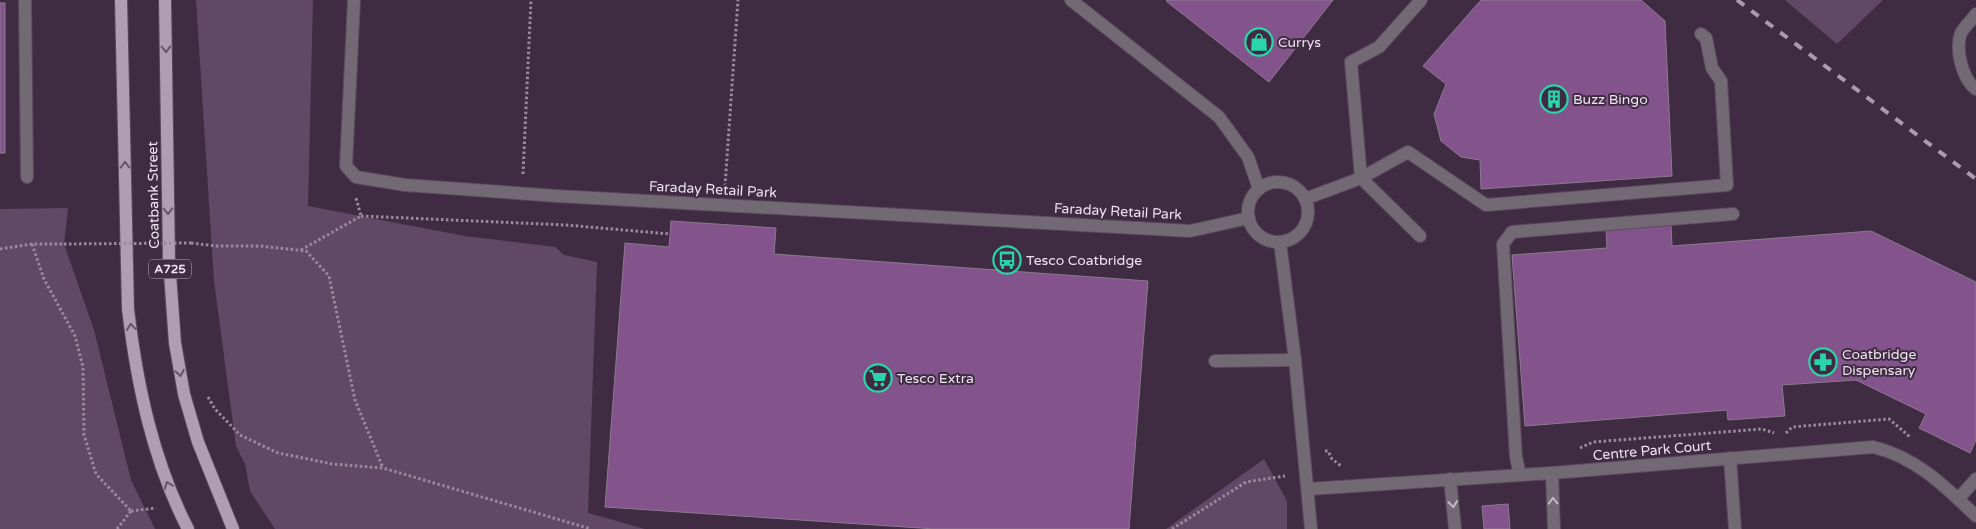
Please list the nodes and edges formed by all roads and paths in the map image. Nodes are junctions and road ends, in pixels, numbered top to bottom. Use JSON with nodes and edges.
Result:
{"nodes":[{"id":1,"x":25,"y":0,"type":"edge"},
{"id":2,"x":121,"y":0,"type":"edge"},
{"id":3,"x":165,"y":0,"type":"edge"},
{"id":4,"x":354,"y":0,"type":"edge"},
{"id":5,"x":531,"y":0,"type":"edge"},
{"id":6,"x":738,"y":0,"type":"edge"},
{"id":7,"x":1071,"y":0,"type":"edge"},
{"id":8,"x":1421,"y":0,"type":"edge"},
{"id":9,"x":1976,"y":14,"type":"edge"},
{"id":10,"x":1701,"y":34,"type":"dead end"},
{"id":11,"x":1976,"y":88,"type":"edge"},
{"id":12,"x":346,"y":166,"type":"junction"},
{"id":13,"x":27,"y":177,"type":"dead end"},
{"id":14,"x":1361,"y":178,"type":"junction"},
{"id":15,"x":1259,"y":189,"type":"junction"},
{"id":16,"x":522,"y":193,"type":"junction"},
{"id":17,"x":1305,"y":199,"type":"junction"},
{"id":18,"x":723,"y":204,"type":"junction"},
{"id":19,"x":1733,"y":214,"type":"dead end"},
{"id":20,"x":362,"y":216,"type":"junction"},
{"id":21,"x":1249,"y":218,"type":"junction"},
{"id":22,"x":670,"y":234,"type":"dead end"},
{"id":23,"x":1420,"y":236,"type":"dead end"},
{"id":24,"x":1280,"y":242,"type":"junction"},
{"id":25,"x":32,"y":244,"type":"junction"},
{"id":26,"x":0,"y":248,"type":"edge"},
{"id":27,"x":302,"y":250,"type":"junction"},
{"id":28,"x":1295,"y":360,"type":"junction"},
{"id":29,"x":1215,"y":361,"type":"dead end"},
{"id":30,"x":205,"y":392,"type":"dead end"},
{"id":31,"x":1730,"y":458,"type":"junction"},
{"id":32,"x":383,"y":468,"type":"junction"},
{"id":33,"x":1552,"y":473,"type":"junction"},
{"id":34,"x":1520,"y":475,"type":"junction"},
{"id":35,"x":1285,"y":476,"type":"dead end"},
{"id":36,"x":1450,"y":479,"type":"junction"},
{"id":37,"x":1976,"y":479,"type":"edge"},
{"id":38,"x":1308,"y":489,"type":"junction"},
{"id":39,"x":1958,"y":499,"type":"junction"},
{"id":40,"x":1976,"y":516,"type":"edge"},
{"id":41,"x":117,"y":529,"type":"edge"},
{"id":42,"x":188,"y":529,"type":"edge"},
{"id":43,"x":233,"y":529,"type":"edge"},
{"id":44,"x":590,"y":529,"type":"edge"},
{"id":45,"x":1172,"y":529,"type":"edge"},
{"id":46,"x":1311,"y":529,"type":"edge"},
{"id":47,"x":1455,"y":529,"type":"edge"},
{"id":48,"x":1554,"y":529,"type":"edge"},
{"id":49,"x":1735,"y":529,"type":"edge"}],
"edges":[{"from":1,"to":13,"type":"street"},
{"from":42,"to":2,"type":"main road","name":"Coatbank Street","one_way":true},
{"from":3,"to":43,"type":"main road","name":"Coatbank Street","number":"A725","one_way":true},
{"from":4,"to":12,"type":"street"},
{"from":5,"to":16,"type":"path"},
{"from":6,"to":18,"type":"path"},
{"from":7,"to":15,"type":"street"},
{"from":8,"to":14,"type":"street"},
{"from":9,"to":11,"type":"street"},
{"from":10,"to":14,"type":"street"},
{"from":12,"to":16,"type":"street","name":"Faraday Retail Park"},
{"from":12,"to":20,"type":"path"},
{"from":14,"to":17,"type":"street"},
{"from":14,"to":23,"type":"street"},
{"from":15,"to":17,"type":"street"},
{"from":15,"to":21,"type":"street"},
{"from":16,"to":18,"type":"street","name":"Faraday Retail Park"},
{"from":17,"to":24,"type":"street"},
{"from":18,"to":21,"type":"street","name":"Faraday Retail Park"},
{"from":19,"to":34,"type":"street"},
{"from":20,"to":22,"type":"path"},
{"from":20,"to":27,"type":"path"},
{"from":21,"to":24,"type":"street"},
{"from":24,"to":28,"type":"street"},
{"from":25,"to":26,"type":"path"},
{"from":25,"to":27,"type":"path","bridge":true},
{"from":25,"to":41,"type":"path"},
{"from":27,"to":32,"type":"path"},
{"from":28,"to":29,"type":"street"},
{"from":28,"to":38,"type":"street"},
{"from":30,"to":32,"type":"path"},
{"from":31,"to":33,"type":"street","name":"Centre Park Court"},
{"from":31,"to":39,"type":"street","name":"Centre Park Court"},
{"from":31,"to":49,"type":"street"},
{"from":32,"to":44,"type":"path"},
{"from":33,"to":34,"type":"street","name":"Centre Park Court"},
{"from":48,"to":33,"type":"street","one_way":true},
{"from":34,"to":36,"type":"street","name":"Centre Park Court"},
{"from":35,"to":45,"type":"path"},
{"from":36,"to":38,"type":"street","name":"Centre Park Court"},
{"from":36,"to":47,"type":"street","one_way":true},
{"from":37,"to":39,"type":"street"},
{"from":38,"to":46,"type":"street"},
{"from":39,"to":40,"type":"street","name":"Centre Park Court"}]}
